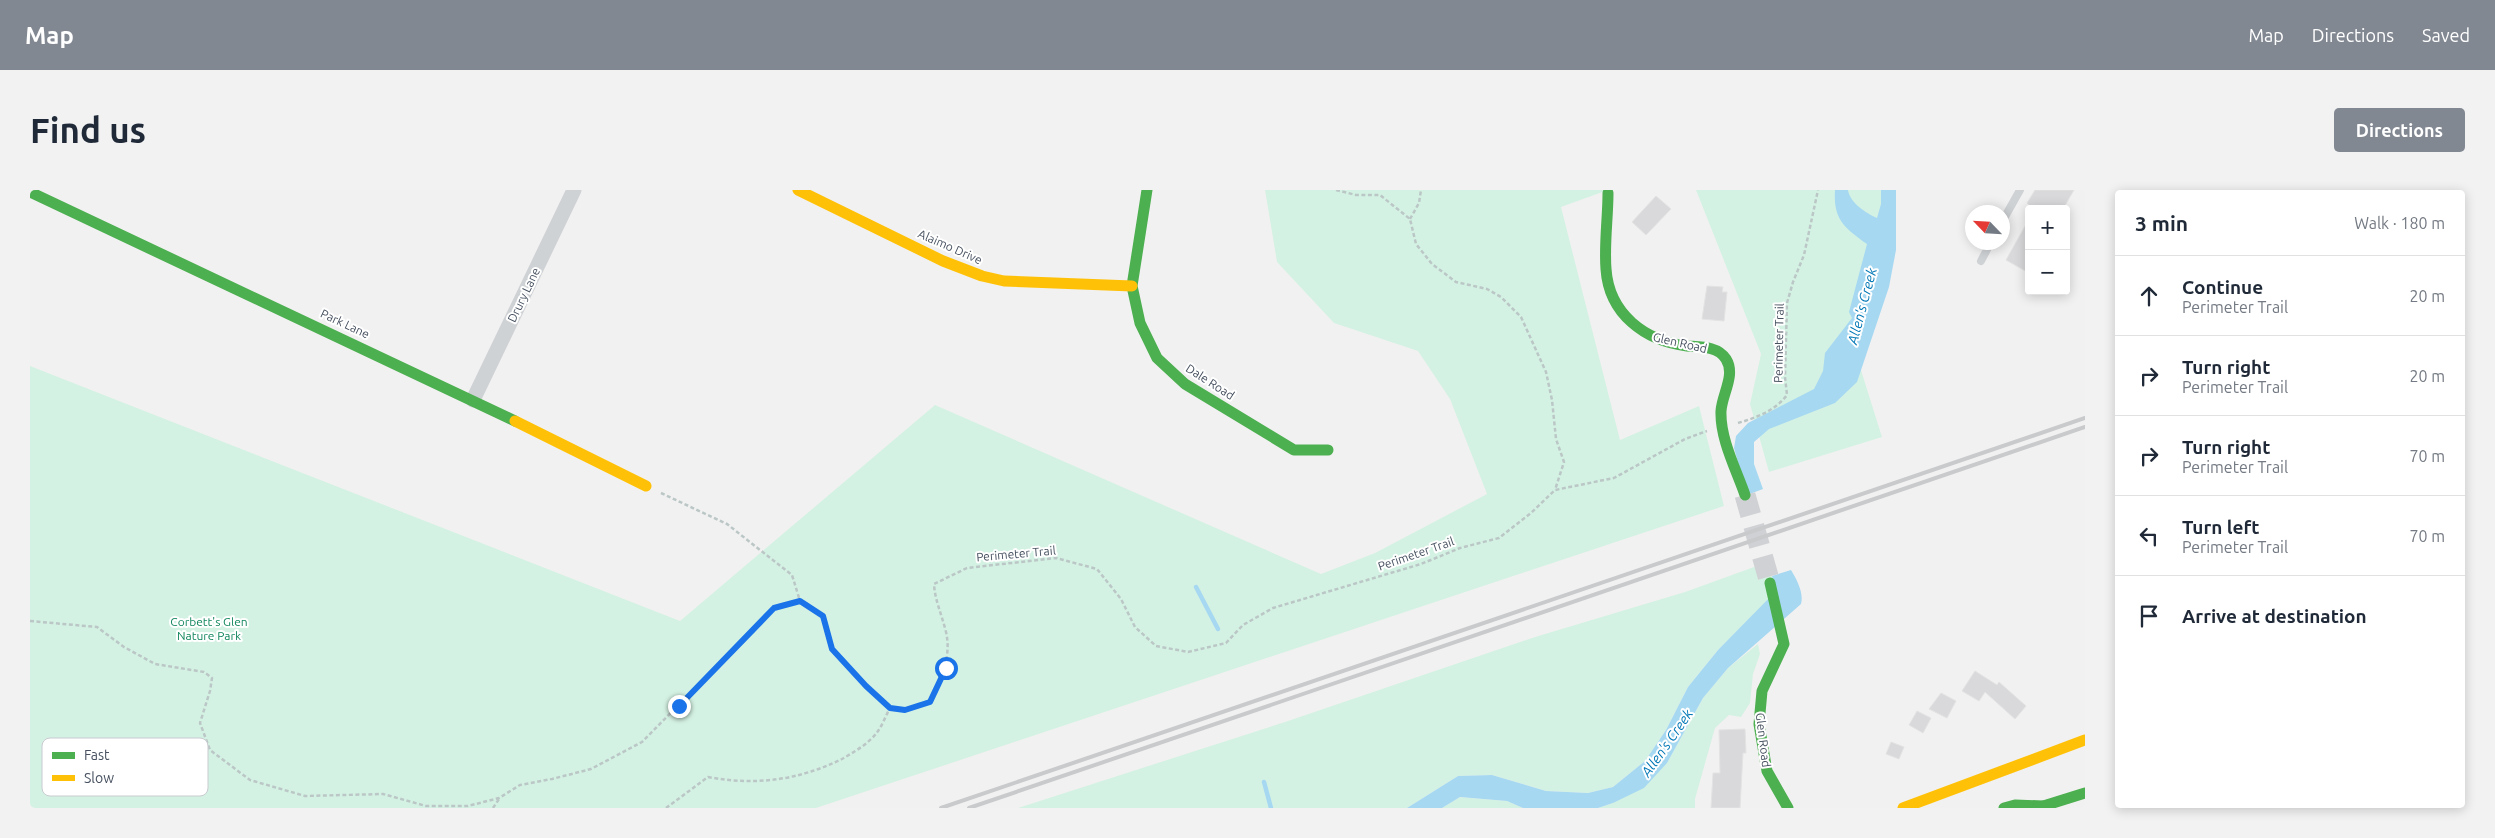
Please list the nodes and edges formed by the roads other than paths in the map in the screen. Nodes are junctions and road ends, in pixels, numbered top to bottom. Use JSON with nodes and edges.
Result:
{"nodes":[{"id":1,"x":574,"y":190,"type":"edge"},
{"id":2,"x":798,"y":190,"type":"edge"},
{"id":3,"x":1147,"y":190,"type":"edge"},
{"id":4,"x":2020,"y":190,"type":"edge"},
{"id":5,"x":30,"y":192,"type":"edge"},
{"id":6,"x":1608,"y":193,"type":"dead end"},
{"id":7,"x":2010,"y":208,"type":"edge"},
{"id":8,"x":1987,"y":250,"type":"edge"},
{"id":9,"x":1981,"y":261,"type":"dead end"},
{"id":10,"x":1132,"y":286,"type":"junction"},
{"id":11,"x":473,"y":400,"type":"junction"},
{"id":12,"x":1328,"y":450,"type":"dead end"},
{"id":13,"x":646,"y":486,"type":"road end"},
{"id":14,"x":1745,"y":496,"type":"tunnel mouth"},
{"id":15,"x":1771,"y":587,"type":"tunnel mouth"},
{"id":16,"x":2085,"y":740,"type":"edge"},
{"id":17,"x":2085,"y":794,"type":"edge"},
{"id":18,"x":2085,"y":800,"type":"edge"},
{"id":19,"x":2040,"y":807,"type":"edge"},
{"id":20,"x":1788,"y":808,"type":"edge"},
{"id":21,"x":1903,"y":808,"type":"edge"},
{"id":22,"x":2004,"y":808,"type":"edge"},
{"id":23,"x":2083,"y":808,"type":"edge"}],
"edges":[{"from":1,"to":11,"type":"street","name":"Drury Lane"},
{"from":2,"to":10,"type":"main road","name":"Alaimo Drive"},
{"from":3,"to":10,"type":"main road","name":"Dale Road"},
{"from":4,"to":7,"type":"lane"},
{"from":5,"to":11,"type":"main road","name":"Park Lane"},
{"from":6,"to":14,"type":"main road","name":"Glen Road"},
{"from":8,"to":9,"type":"lane"},
{"from":10,"to":12,"type":"main road","name":"Dale Road"},
{"from":11,"to":13,"type":"main road","name":"Park Lane"},
{"from":15,"to":20,"type":"main road","name":"Glen Road"},
{"from":16,"to":21,"type":"main road"},
{"from":17,"to":19,"type":"main road"},
{"from":18,"to":23,"type":"street"},
{"from":19,"to":22,"type":"main road"}]}
